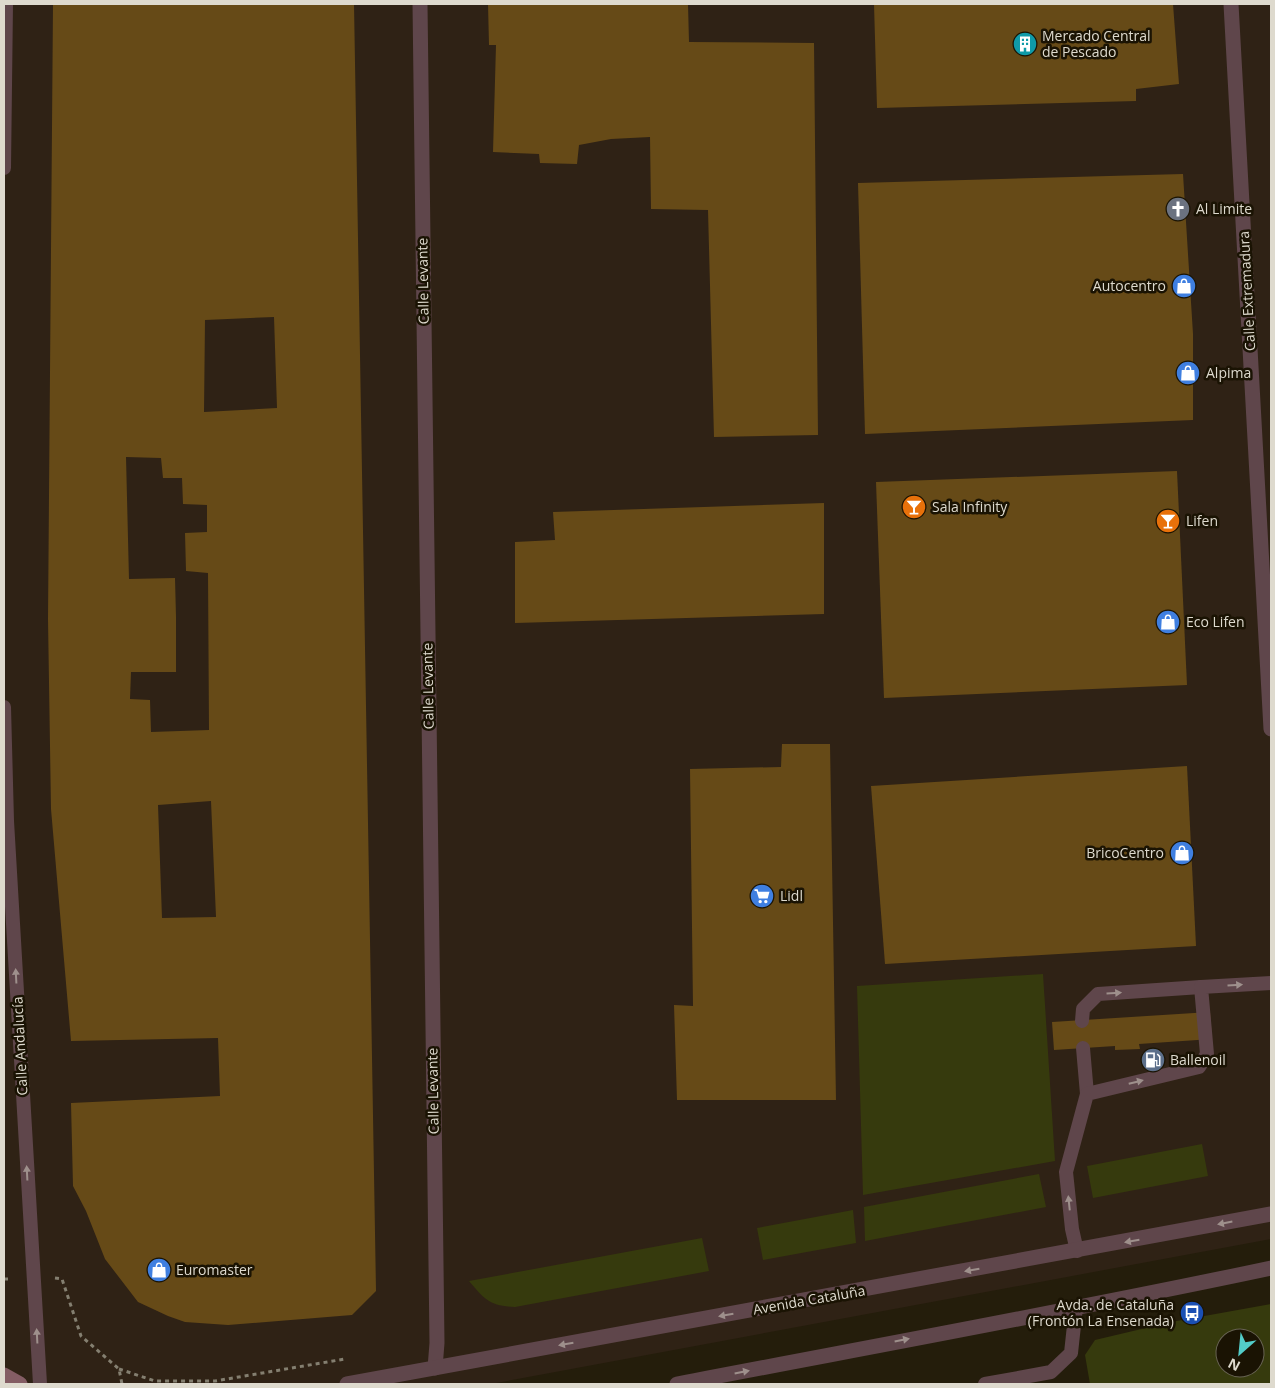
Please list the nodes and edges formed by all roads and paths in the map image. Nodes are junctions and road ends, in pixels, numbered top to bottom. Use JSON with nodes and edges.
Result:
{"nodes":[{"id":1,"x":6,"y":4,"type":"edge"},
{"id":2,"x":420,"y":4,"type":"edge"},
{"id":3,"x":1231,"y":4,"type":"edge"},
{"id":4,"x":4,"y":168,"type":"edge"},
{"id":5,"x":4,"y":707,"type":"edge"},
{"id":6,"x":1271,"y":729,"type":"edge"},
{"id":7,"x":1271,"y":983,"type":"edge"},
{"id":8,"x":1201,"y":987,"type":"junction"},
{"id":9,"x":1082,"y":1021,"type":"dead end"},
{"id":10,"x":1083,"y":1048,"type":"dead end"},
{"id":11,"x":1087,"y":1094,"type":"junction"},
{"id":12,"x":1271,"y":1214,"type":"edge"},
{"id":13,"x":1077,"y":1251,"type":"junction"},
{"id":14,"x":1268,"y":1270,"type":"edge"},
{"id":15,"x":34,"y":1278,"type":"junction"},
{"id":16,"x":4,"y":1279,"type":"edge"},
{"id":17,"x":1076,"y":1307,"type":"junction"},
{"id":18,"x":436,"y":1368,"type":"junction"},
{"id":19,"x":4,"y":1375,"type":"edge"},
{"id":20,"x":20,"y":1384,"type":"edge"},
{"id":21,"x":40,"y":1384,"type":"edge"},
{"id":22,"x":122,"y":1384,"type":"edge"},
{"id":23,"x":347,"y":1384,"type":"edge"},
{"id":24,"x":677,"y":1384,"type":"edge"},
{"id":25,"x":985,"y":1384,"type":"edge"}],
"edges":[{"from":1,"to":4,"type":"lane"},
{"from":2,"to":18,"type":"street","name":"Calle Levante"},
{"from":3,"to":6,"type":"street","name":"Calle Extremadura"},
{"from":15,"to":5,"type":"lane","name":"Calle Andalucía","one_way":true},
{"from":8,"to":7,"type":"lane","one_way":true},
{"from":9,"to":8,"type":"lane","one_way":true},
{"from":11,"to":8,"type":"lane","one_way":true},
{"from":10,"to":11,"type":"lane"},
{"from":13,"to":11,"type":"lane","one_way":true},
{"from":12,"to":13,"type":"street","name":"Avenida Cataluña","one_way":true},
{"from":13,"to":18,"type":"street","name":"Avenida Cataluña","one_way":true},
{"from":14,"to":17,"type":"street"},
{"from":15,"to":16,"type":"path"},
{"from":21,"to":15,"type":"lane","name":"Calle Andalucía","one_way":true},
{"from":15,"to":22,"type":"path"},
{"from":24,"to":17,"type":"street","one_way":true},
{"from":17,"to":25,"type":"lane"},
{"from":18,"to":23,"type":"street","name":"Avenida Cataluña"},
{"from":19,"to":20,"type":"main road"}]}
